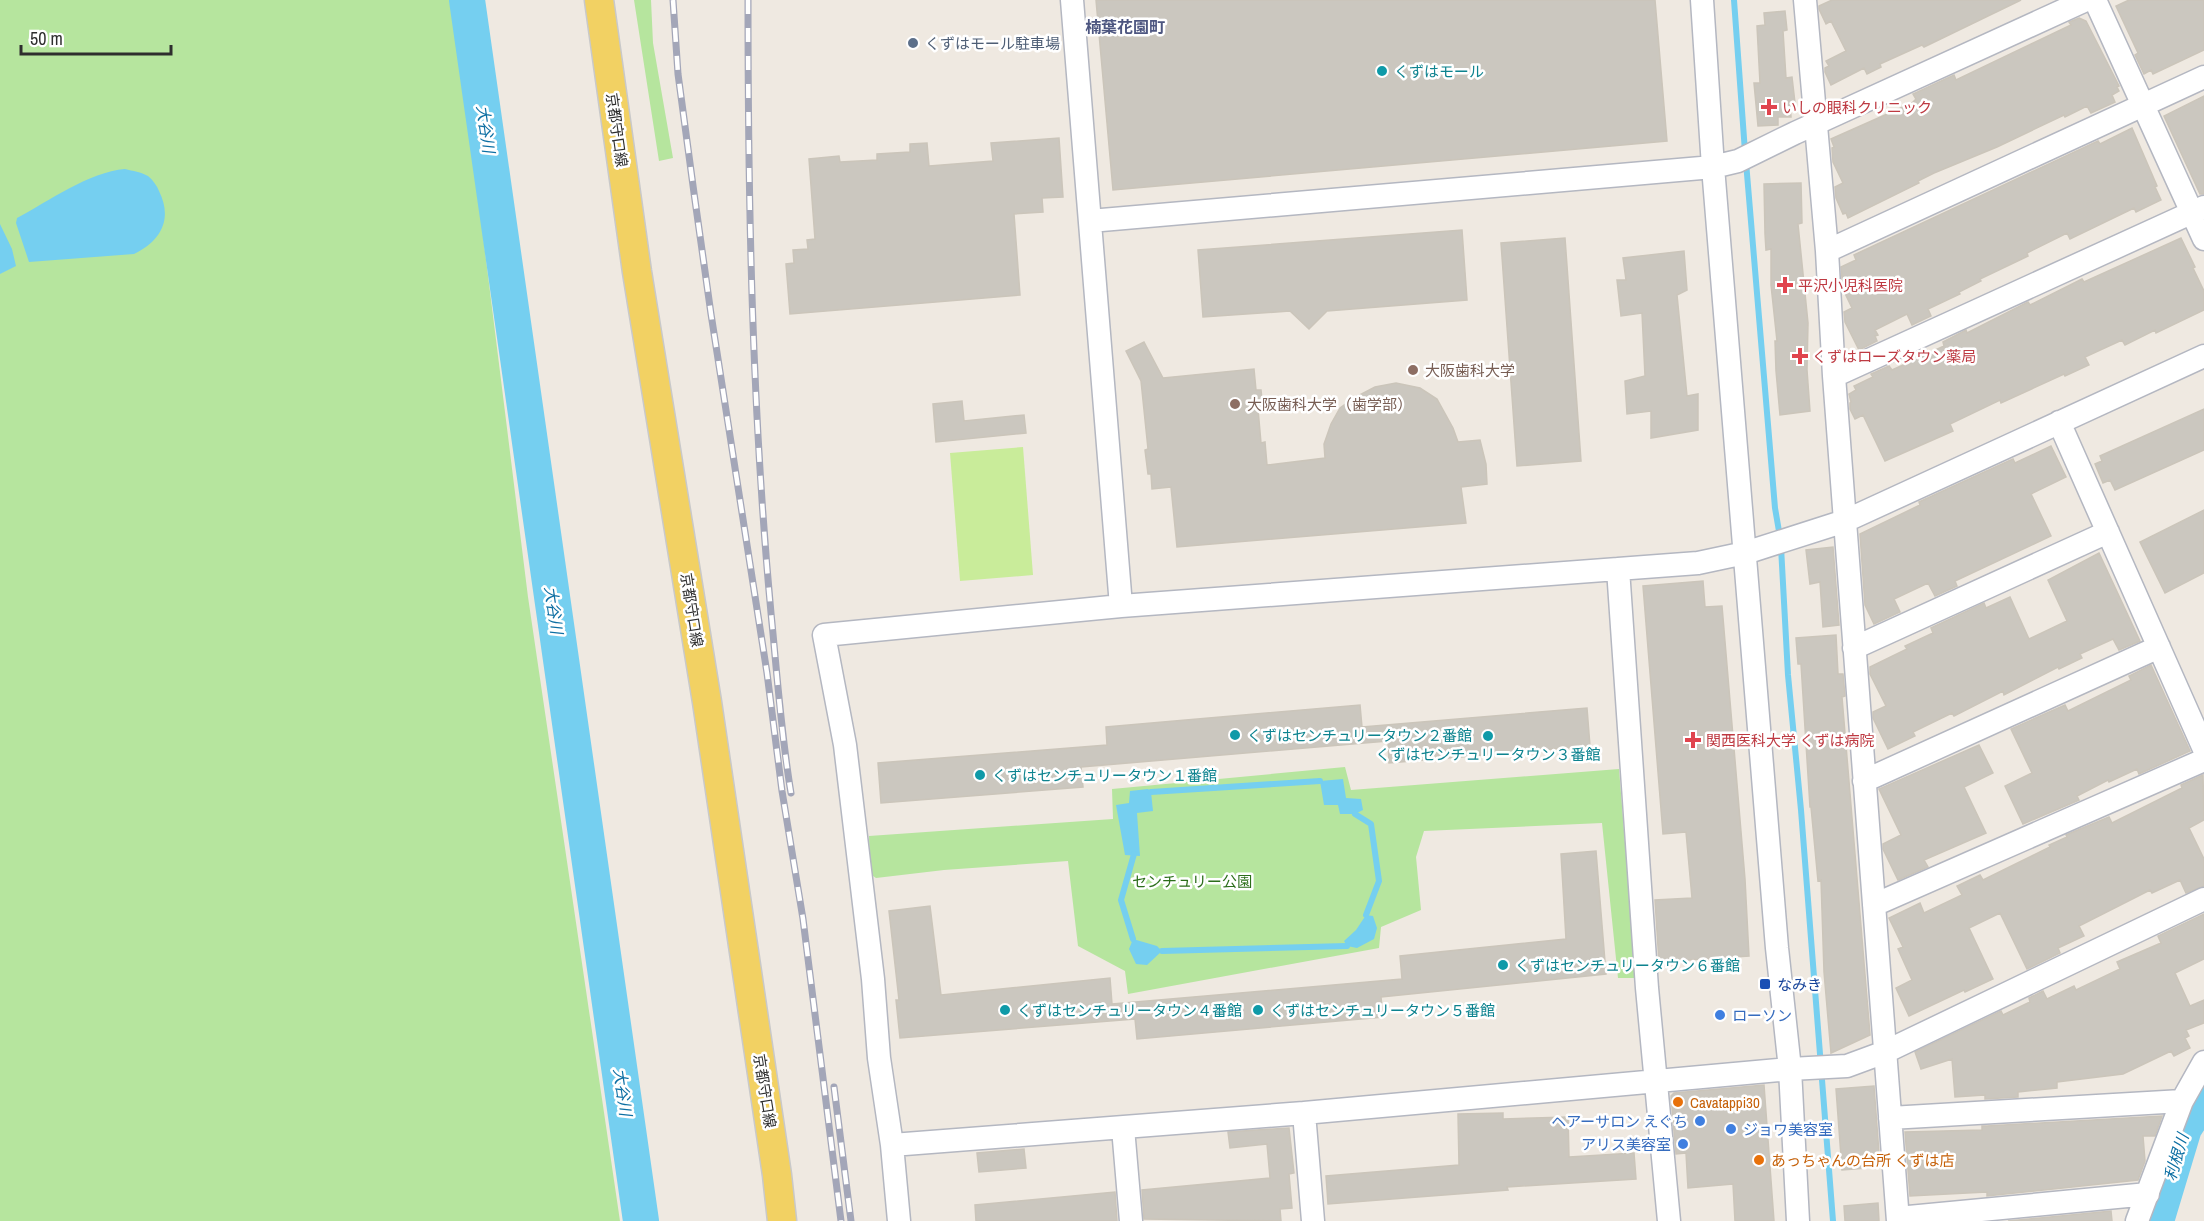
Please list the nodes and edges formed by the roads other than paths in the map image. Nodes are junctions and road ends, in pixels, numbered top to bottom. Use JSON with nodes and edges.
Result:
{"nodes":[{"id":1,"x":599,"y":0,"type":"edge"},
{"id":2,"x":1072,"y":0,"type":"edge"},
{"id":3,"x":1702,"y":0,"type":"edge"},
{"id":4,"x":1805,"y":0,"type":"edge"},
{"id":5,"x":2086,"y":0,"type":"edge"},
{"id":6,"x":2095,"y":0,"type":"edge"},
{"id":7,"x":2204,"y":77,"type":"edge"},
{"id":8,"x":2143,"y":106,"type":"junction"},
{"id":9,"x":1815,"y":125,"type":"junction"},
{"id":10,"x":1713,"y":167,"type":"junction"},
{"id":11,"x":2198,"y":210,"type":"edge"},
{"id":12,"x":1090,"y":221,"type":"junction"},
{"id":13,"x":2204,"y":239,"type":"edge"},
{"id":14,"x":1827,"y":251,"type":"junction"},
{"id":15,"x":2204,"y":356,"type":"edge"},
{"id":16,"x":1834,"y":376,"type":"junction"},
{"id":17,"x":2059,"y":422,"type":"junction"},
{"id":18,"x":1845,"y":521,"type":"junction"},
{"id":19,"x":2108,"y":532,"type":"junction"},
{"id":20,"x":1745,"y":553,"type":"junction"},
{"id":21,"x":1618,"y":569,"type":"junction"},
{"id":22,"x":1121,"y":606,"type":"junction"},
{"id":23,"x":2159,"y":647,"type":"junction"},
{"id":24,"x":1854,"y":648,"type":"junction"},
{"id":25,"x":2204,"y":749,"type":"edge"},
{"id":26,"x":2204,"y":760,"type":"edge"},
{"id":27,"x":1864,"y":781,"type":"junction"},
{"id":28,"x":2204,"y":899,"type":"edge"},
{"id":29,"x":1874,"y":905,"type":"junction"},
{"id":30,"x":1885,"y":1052,"type":"junction"},
{"id":31,"x":2204,"y":1062,"type":"edge"},
{"id":32,"x":1790,"y":1069,"type":"junction"},
{"id":33,"x":1655,"y":1082,"type":"junction"},
{"id":34,"x":2182,"y":1101,"type":"junction"},
{"id":35,"x":1304,"y":1113,"type":"junction"},
{"id":36,"x":1890,"y":1118,"type":"junction"},
{"id":37,"x":1123,"y":1128,"type":"junction"},
{"id":38,"x":892,"y":1145,"type":"junction"},
{"id":39,"x":2148,"y":1194,"type":"junction"},
{"id":40,"x":1898,"y":1219,"type":"edge"},
{"id":41,"x":782,"y":1221,"type":"edge"},
{"id":42,"x":899,"y":1221,"type":"edge"},
{"id":43,"x":1131,"y":1221,"type":"edge"},
{"id":44,"x":1313,"y":1221,"type":"edge"},
{"id":45,"x":1669,"y":1221,"type":"edge"},
{"id":46,"x":1798,"y":1221,"type":"edge"},
{"id":47,"x":2137,"y":1221,"type":"edge"}],
"edges":[{"from":1,"to":41,"type":"main road","name":"京都守口線"},
{"from":2,"to":12,"type":"street"},
{"from":3,"to":10,"type":"street"},
{"from":4,"to":9,"type":"street"},
{"from":5,"to":9,"type":"street"},
{"from":6,"to":8,"type":"street"},
{"from":7,"to":8,"type":"street"},
{"from":8,"to":11,"type":"street"},
{"from":8,"to":14,"type":"street"},
{"from":9,"to":10,"type":"street"},
{"from":9,"to":14,"type":"street"},
{"from":10,"to":12,"type":"street"},
{"from":10,"to":20,"type":"street"},
{"from":11,"to":13,"type":"street"},
{"from":11,"to":16,"type":"street"},
{"from":12,"to":22,"type":"street"},
{"from":14,"to":16,"type":"street"},
{"from":15,"to":17,"type":"street"},
{"from":16,"to":18,"type":"street"},
{"from":17,"to":18,"type":"street"},
{"from":17,"to":19,"type":"street"},
{"from":18,"to":20,"type":"street"},
{"from":18,"to":24,"type":"street"},
{"from":19,"to":23,"type":"street"},
{"from":19,"to":24,"type":"street"},
{"from":20,"to":21,"type":"street"},
{"from":20,"to":32,"type":"street"},
{"from":21,"to":22,"type":"street"},
{"from":21,"to":33,"type":"street"},
{"from":22,"to":38,"type":"street"},
{"from":23,"to":25,"type":"street"},
{"from":23,"to":27,"type":"street"},
{"from":24,"to":27,"type":"street"},
{"from":26,"to":29,"type":"street"},
{"from":27,"to":29,"type":"street"},
{"from":28,"to":30,"type":"street"},
{"from":29,"to":30,"type":"street"},
{"from":30,"to":32,"type":"street"},
{"from":30,"to":36,"type":"street"},
{"from":31,"to":34,"type":"street"},
{"from":32,"to":33,"type":"street"},
{"from":32,"to":46,"type":"street"},
{"from":33,"to":35,"type":"street"},
{"from":33,"to":45,"type":"street"},
{"from":34,"to":36,"type":"street"},
{"from":34,"to":39,"type":"street"},
{"from":35,"to":37,"type":"street"},
{"from":35,"to":44,"type":"street"},
{"from":36,"to":40,"type":"street"},
{"from":37,"to":38,"type":"street"},
{"from":37,"to":43,"type":"street"},
{"from":38,"to":42,"type":"street"},
{"from":39,"to":40,"type":"street"},
{"from":39,"to":47,"type":"street"}]}
